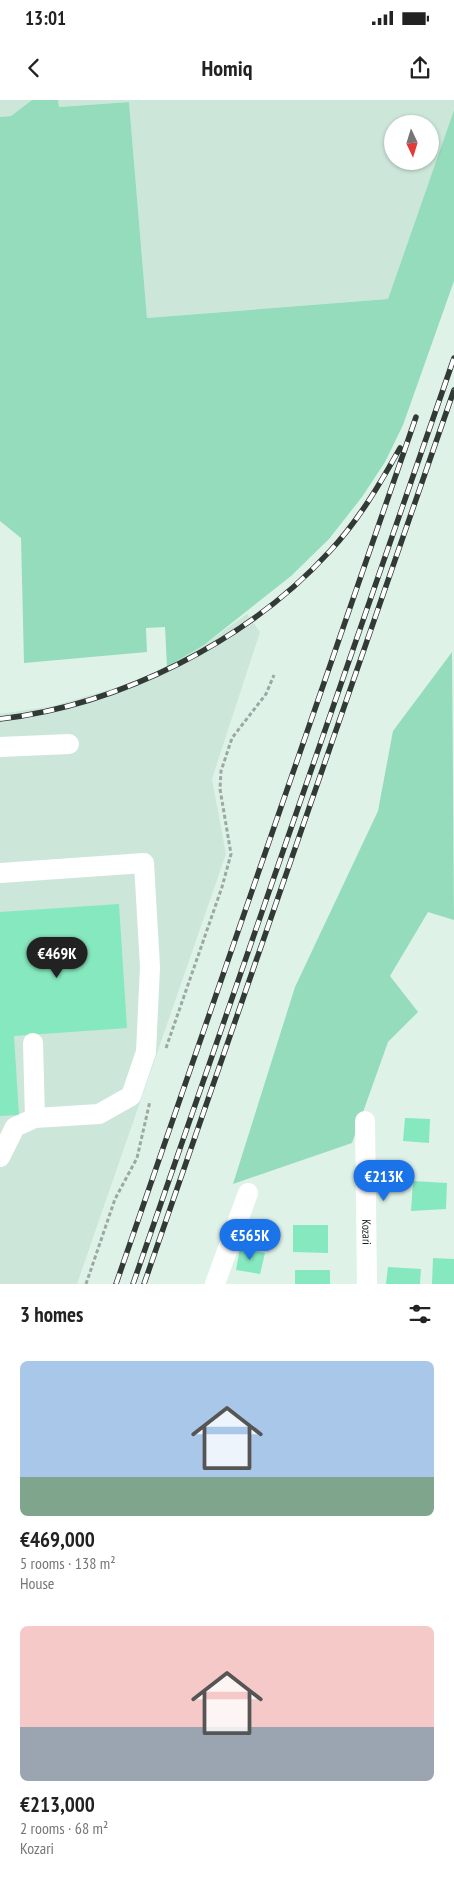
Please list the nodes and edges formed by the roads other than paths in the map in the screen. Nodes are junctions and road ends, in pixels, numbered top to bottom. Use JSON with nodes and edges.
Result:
{"nodes":[{"id":1,"x":69,"y":744,"type":"dead end"},
{"id":2,"x":0,"y":747,"type":"edge"},
{"id":3,"x":0,"y":874,"type":"edge"},
{"id":4,"x":33,"y":1043,"type":"dead end"},
{"id":5,"x":35,"y":1118,"type":"junction"},
{"id":6,"x":365,"y":1121,"type":"dead end"},
{"id":7,"x":0,"y":1157,"type":"edge"},
{"id":8,"x":248,"y":1193,"type":"dead end"},
{"id":9,"x":215,"y":1284,"type":"edge"},
{"id":10,"x":367,"y":1284,"type":"edge"}],
"edges":[{"from":1,"to":2,"type":"street"},
{"from":3,"to":5,"type":"street"},
{"from":4,"to":5,"type":"street"},
{"from":5,"to":7,"type":"street"},
{"from":6,"to":10,"type":"street","name":"Kozari"},
{"from":8,"to":9,"type":"street"}]}
